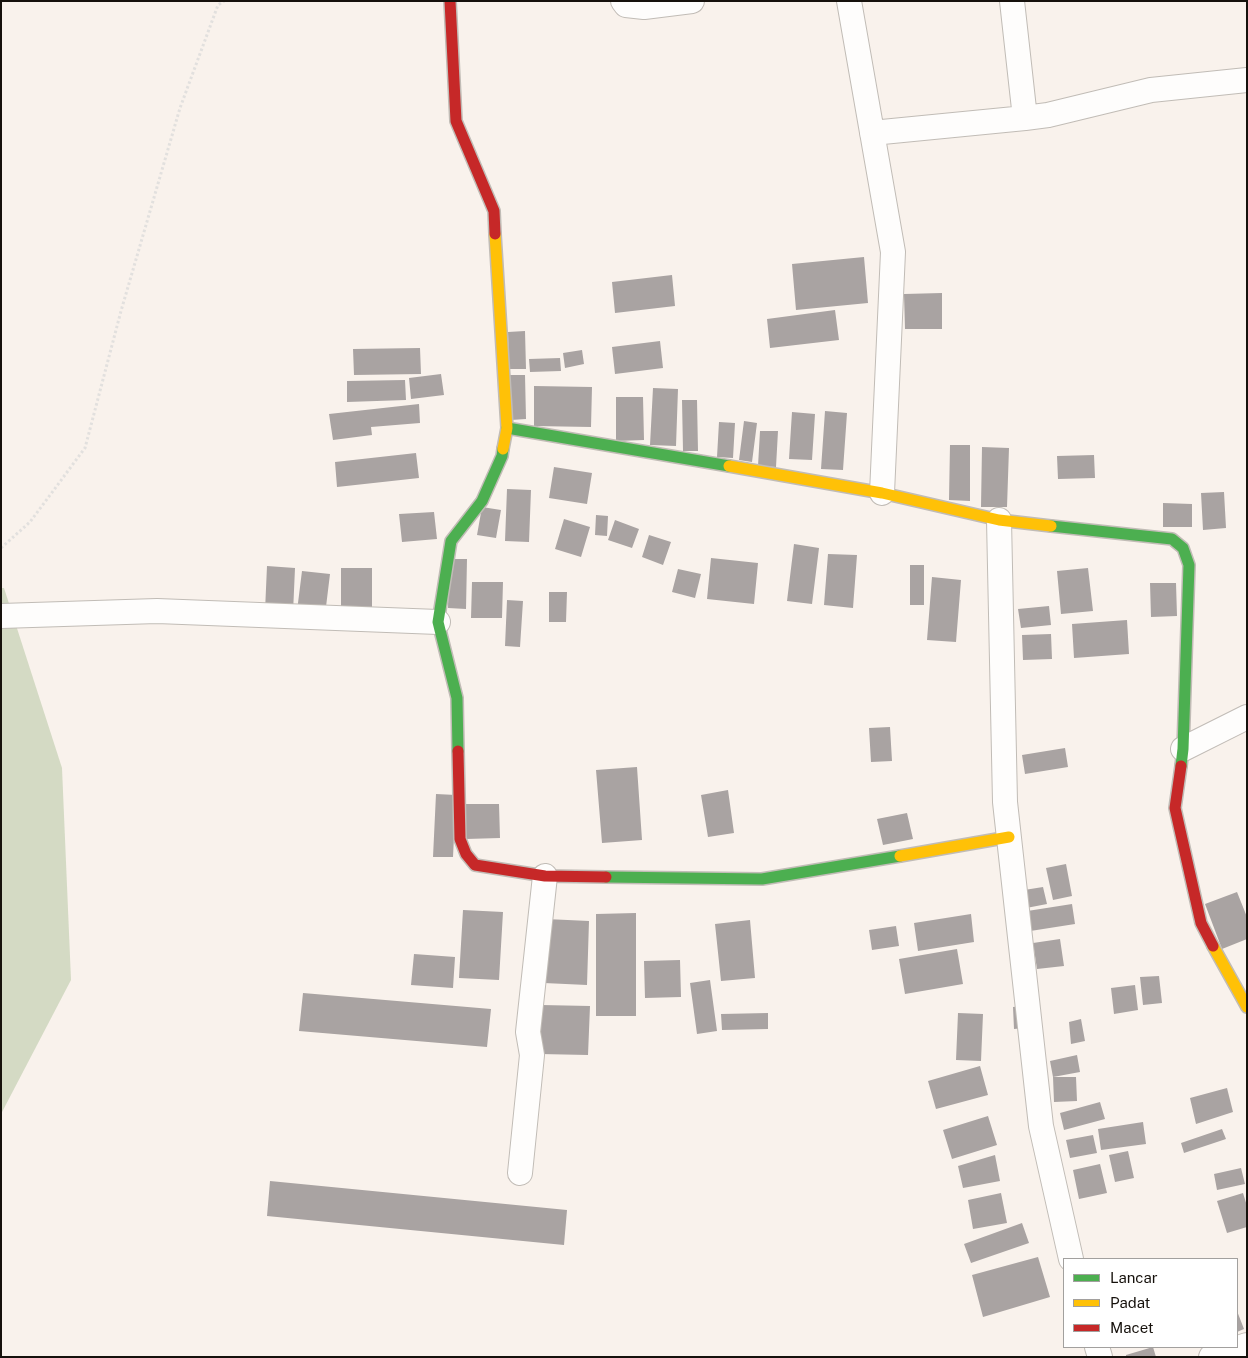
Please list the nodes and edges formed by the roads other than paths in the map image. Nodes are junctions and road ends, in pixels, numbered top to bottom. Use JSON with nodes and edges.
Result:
{"nodes":[{"id":1,"x":450,"y":1,"type":"edge"},
{"id":2,"x":623,"y":1,"type":"edge"},
{"id":3,"x":692,"y":1,"type":"edge"},
{"id":4,"x":850,"y":1,"type":"edge"},
{"id":5,"x":1012,"y":1,"type":"edge"},
{"id":6,"x":1247,"y":80,"type":"edge"},
{"id":7,"x":1025,"y":118,"type":"junction"},
{"id":8,"x":872,"y":133,"type":"junction"},
{"id":9,"x":508,"y":428,"type":"junction"},
{"id":10,"x":882,"y":493,"type":"junction"},
{"id":11,"x":999,"y":520,"type":"junction"},
{"id":12,"x":1,"y":616,"type":"edge"},
{"id":13,"x":438,"y":622,"type":"junction"},
{"id":14,"x":1247,"y":716,"type":"edge"},
{"id":15,"x":1183,"y":749,"type":"junction"},
{"id":16,"x":1009,"y":836,"type":"junction"},
{"id":17,"x":545,"y":876,"type":"junction"},
{"id":18,"x":1247,"y":1007,"type":"edge"},
{"id":19,"x":520,"y":1173,"type":"dead end"},
{"id":20,"x":1071,"y":1258,"type":"edge"},
{"id":21,"x":1247,"y":1345,"type":"edge"},
{"id":22,"x":1211,"y":1357,"type":"edge"}],
"edges":[{"from":1,"to":9,"type":"street"},
{"from":2,"to":3,"type":"street"},
{"from":4,"to":8,"type":"street"},
{"from":5,"to":7,"type":"street"},
{"from":6,"to":7,"type":"street"},
{"from":7,"to":8,"type":"street"},
{"from":8,"to":10,"type":"street"},
{"from":9,"to":10,"type":"street"},
{"from":9,"to":13,"type":"street"},
{"from":10,"to":11,"type":"street"},
{"from":11,"to":15,"type":"street"},
{"from":11,"to":16,"type":"street"},
{"from":12,"to":13,"type":"street"},
{"from":13,"to":17,"type":"street"},
{"from":14,"to":15,"type":"street"},
{"from":15,"to":18,"type":"street"},
{"from":16,"to":17,"type":"street"},
{"from":16,"to":20,"type":"street"},
{"from":17,"to":19,"type":"street"},
{"from":21,"to":22,"type":"street"}]}
